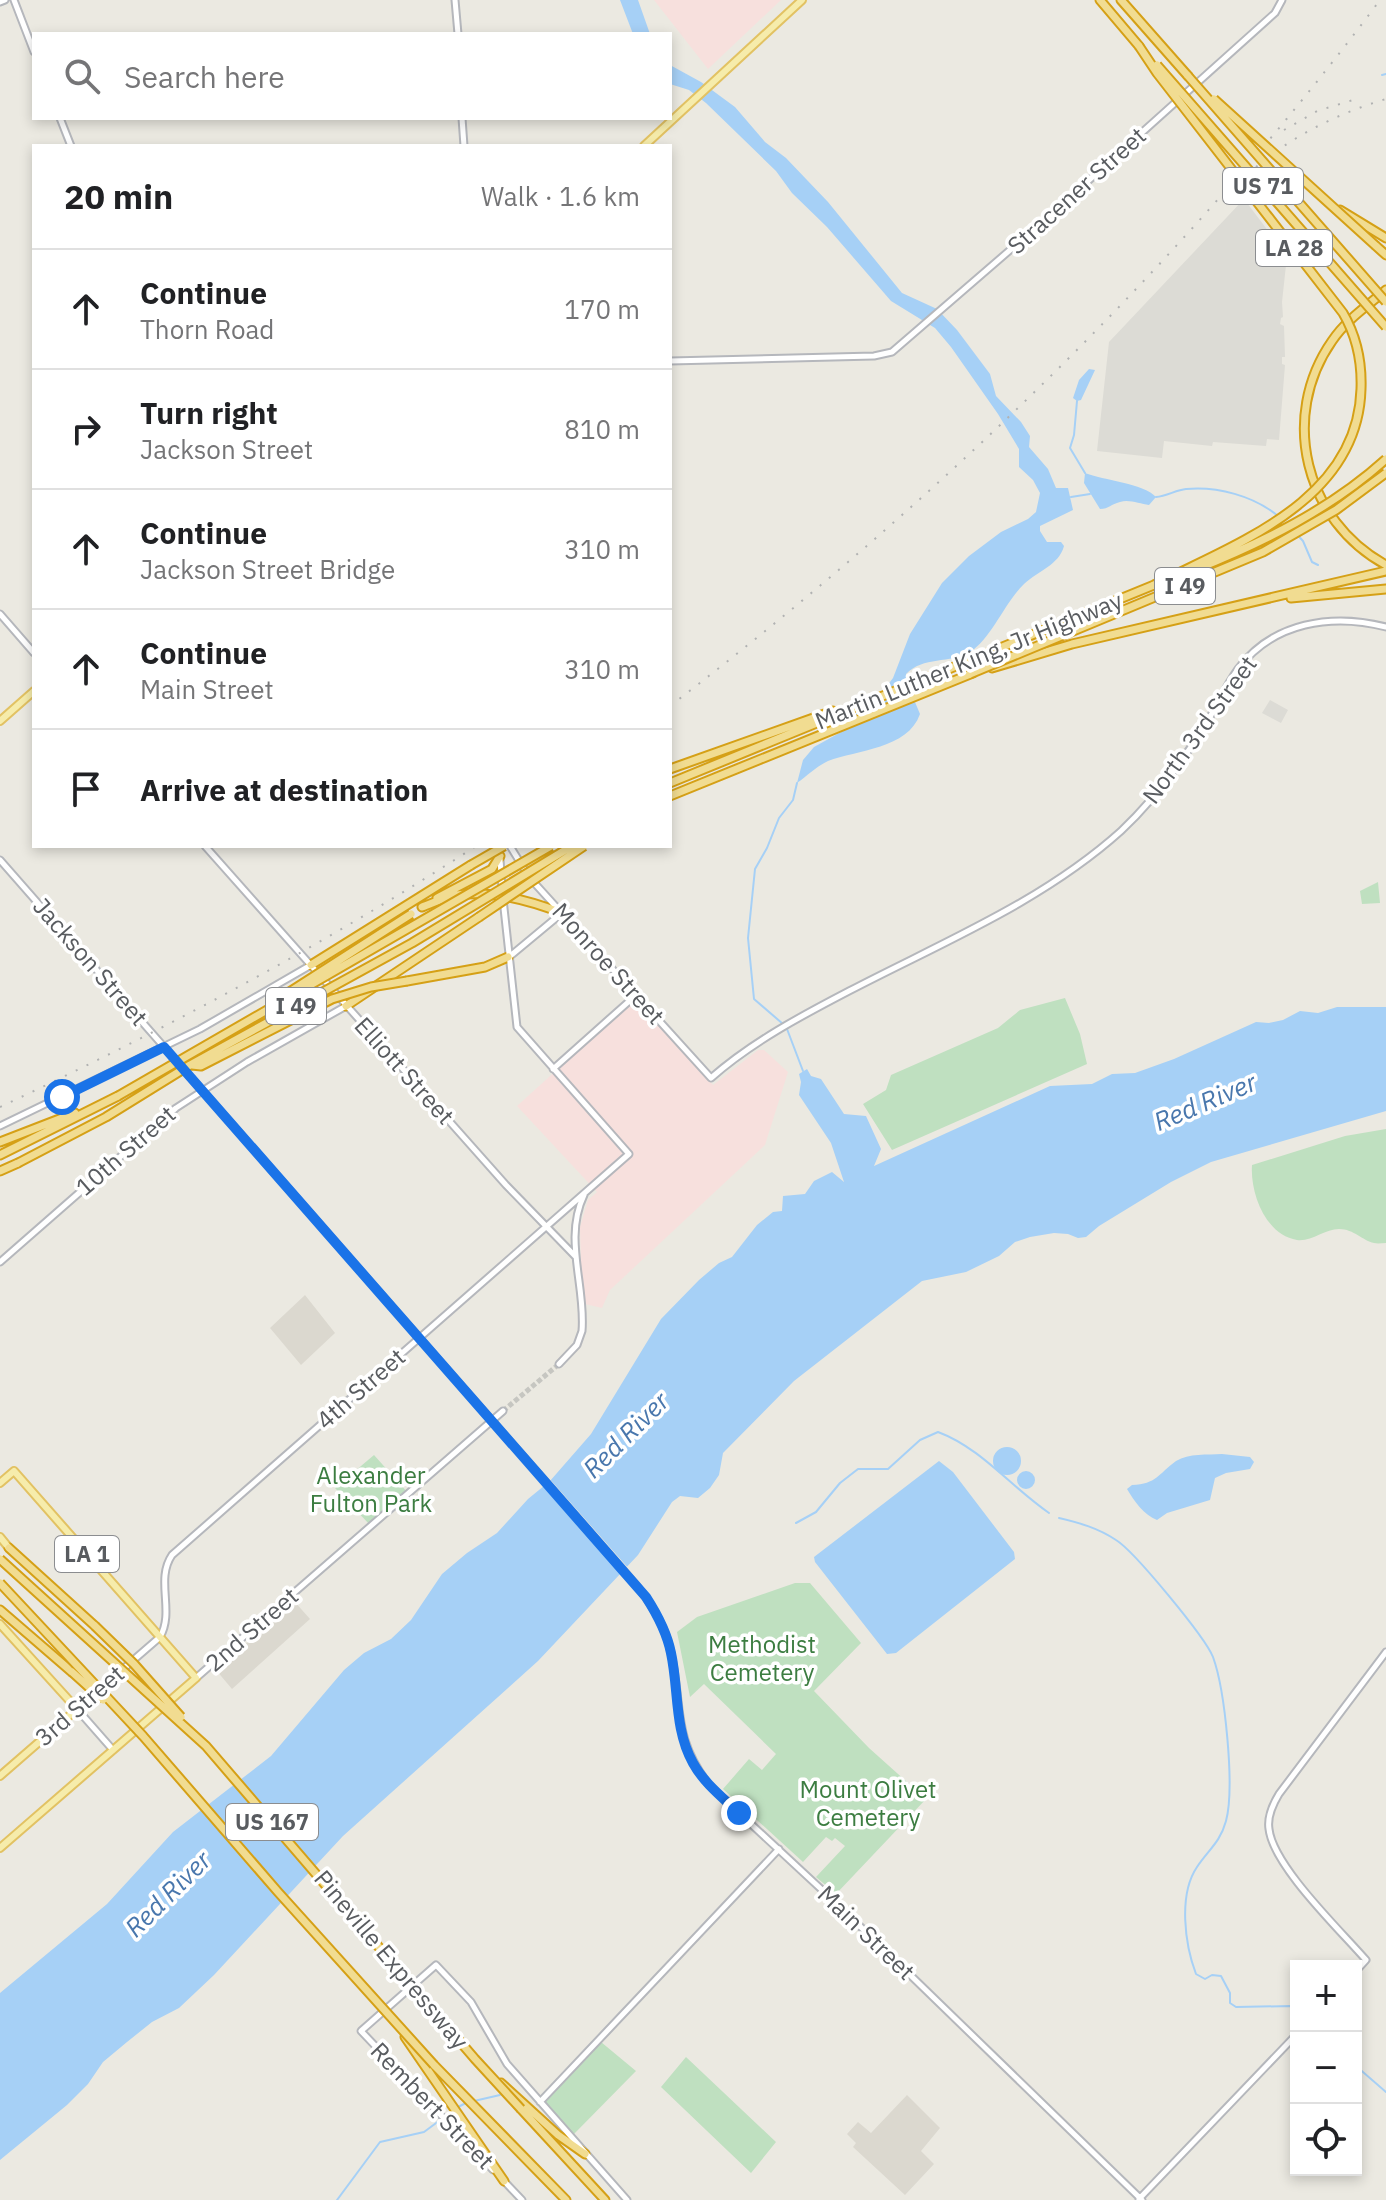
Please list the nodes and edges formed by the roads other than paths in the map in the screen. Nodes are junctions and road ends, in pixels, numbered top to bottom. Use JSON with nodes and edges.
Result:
{"nodes":[{"id":1,"x":14,"y":0,"type":"edge"},
{"id":2,"x":455,"y":0,"type":"edge"},
{"id":3,"x":802,"y":0,"type":"edge"},
{"id":4,"x":1100,"y":0,"type":"edge"},
{"id":5,"x":1121,"y":0,"type":"edge"},
{"id":6,"x":1282,"y":0,"type":"edge"},
{"id":7,"x":458,"y":32,"type":"edge"},
{"id":8,"x":1139,"y":46,"type":"junction"},
{"id":9,"x":32,"y":47,"type":"edge"},
{"id":10,"x":1188,"y":76,"type":"junction"},
{"id":11,"x":61,"y":120,"type":"edge"},
{"id":12,"x":462,"y":120,"type":"edge"},
{"id":13,"x":672,"y":120,"type":"edge"},
{"id":14,"x":672,"y":120,"type":"edge"},
{"id":15,"x":70,"y":144,"type":"edge"},
{"id":16,"x":464,"y":144,"type":"edge"},
{"id":17,"x":646,"y":144,"type":"edge"},
{"id":18,"x":1334,"y":206,"type":"junction"},
{"id":19,"x":1386,"y":238,"type":"edge"},
{"id":20,"x":1386,"y":255,"type":"edge"},
{"id":21,"x":1386,"y":290,"type":"edge"},
{"id":22,"x":1386,"y":302,"type":"edge"},
{"id":23,"x":1386,"y":327,"type":"edge"},
{"id":24,"x":672,"y":361,"type":"edge"},
{"id":25,"x":1386,"y":459,"type":"edge"},
{"id":26,"x":1386,"y":473,"type":"edge"},
{"id":27,"x":1386,"y":568,"type":"edge"},
{"id":28,"x":1154,"y":585,"type":"junction"},
{"id":29,"x":1386,"y":589,"type":"edge"},
{"id":30,"x":1257,"y":601,"type":"junction"},
{"id":31,"x":0,"y":614,"type":"edge"},
{"id":32,"x":1386,"y":627,"type":"edge"},
{"id":33,"x":32,"y":651,"type":"edge"},
{"id":34,"x":970,"y":674,"type":"junction"},
{"id":35,"x":32,"y":693,"type":"edge"},
{"id":36,"x":881,"y":696,"type":"junction"},
{"id":37,"x":0,"y":721,"type":"edge"},
{"id":38,"x":672,"y":768,"type":"edge"},
{"id":39,"x":672,"y":782,"type":"edge"},
{"id":40,"x":672,"y":795,"type":"edge"},
{"id":41,"x":207,"y":848,"type":"edge"},
{"id":42,"x":498,"y":848,"type":"edge"},
{"id":43,"x":501,"y":848,"type":"edge"},
{"id":44,"x":511,"y":848,"type":"edge"},
{"id":45,"x":548,"y":848,"type":"edge"},
{"id":46,"x":569,"y":848,"type":"edge"},
{"id":47,"x":581,"y":848,"type":"edge"},
{"id":48,"x":500,"y":856,"type":"junction"},
{"id":49,"x":0,"y":860,"type":"edge"},
{"id":50,"x":503,"y":898,"type":"junction"},
{"id":51,"x":422,"y":907,"type":"junction"},
{"id":52,"x":562,"y":913,"type":"junction"},
{"id":53,"x":508,"y":957,"type":"junction"},
{"id":54,"x":311,"y":965,"type":"junction"},
{"id":55,"x":635,"y":996,"type":"junction"},
{"id":56,"x":346,"y":1006,"type":"junction"},
{"id":57,"x":252,"y":1018,"type":"junction"},
{"id":58,"x":164,"y":1047,"type":"junction"},
{"id":59,"x":190,"y":1065,"type":"junction"},
{"id":60,"x":553,"y":1069,"type":"junction"},
{"id":61,"x":711,"y":1078,"type":"joint"},
{"id":62,"x":202,"y":1089,"type":"junction"},
{"id":63,"x":118,"y":1096,"type":"junction"},
{"id":64,"x":0,"y":1126,"type":"edge"},
{"id":65,"x":0,"y":1142,"type":"edge"},
{"id":66,"x":0,"y":1155,"type":"edge"},
{"id":67,"x":0,"y":1170,"type":"edge"},
{"id":68,"x":587,"y":1191,"type":"junction"},
{"id":69,"x":545,"y":1228,"type":"junction"},
{"id":70,"x":575,"y":1256,"type":"junction"},
{"id":71,"x":0,"y":1262,"type":"edge"},
{"id":72,"x":420,"y":1337,"type":"junction"},
{"id":73,"x":559,"y":1364,"type":"tunnel mouth"},
{"id":74,"x":503,"y":1411,"type":"tunnel mouth"},
{"id":75,"x":493,"y":1419,"type":"junction"},
{"id":76,"x":0,"y":1483,"type":"edge"},
{"id":77,"x":0,"y":1537,"type":"edge"},
{"id":78,"x":9,"y":1548,"type":"joint"},
{"id":79,"x":0,"y":1559,"type":"edge"},
{"id":80,"x":0,"y":1583,"type":"edge"},
{"id":81,"x":0,"y":1610,"type":"edge"},
{"id":82,"x":0,"y":1624,"type":"edge"},
{"id":83,"x":662,"y":1626,"type":"joint"},
{"id":84,"x":160,"y":1637,"type":"junction"},
{"id":85,"x":1386,"y":1652,"type":"edge"},
{"id":86,"x":196,"y":1678,"type":"junction"},
{"id":87,"x":77,"y":1709,"type":"junction"},
{"id":88,"x":143,"y":1736,"type":"junction"},
{"id":89,"x":206,"y":1746,"type":"junction"},
{"id":90,"x":113,"y":1750,"type":"junction"},
{"id":91,"x":0,"y":1776,"type":"edge"},
{"id":92,"x":0,"y":1848,"type":"edge"},
{"id":93,"x":779,"y":1849,"type":"junction"},
{"id":94,"x":1362,"y":1964,"type":"edge"},
{"id":95,"x":1290,"y":2041,"type":"edge"},
{"id":96,"x":432,"y":2068,"type":"junction"},
{"id":97,"x":540,"y":2102,"type":"junction"},
{"id":98,"x":523,"y":2107,"type":"junction"},
{"id":99,"x":585,"y":2154,"type":"junction"},
{"id":100,"x":504,"y":2181,"type":"junction"},
{"id":101,"x":1140,"y":2199,"type":"edge"},
{"id":102,"x":522,"y":2200,"type":"edge"},
{"id":103,"x":566,"y":2200,"type":"edge"},
{"id":104,"x":605,"y":2200,"type":"edge"},
{"id":105,"x":627,"y":2200,"type":"edge"}],
"edges":[{"from":1,"to":9,"type":"main road"},
{"from":2,"to":7,"type":"main road"},
{"from":3,"to":13,"type":"main road"},
{"from":4,"to":8,"type":"highway","number":"US 71"},
{"from":5,"to":10,"type":"highway","number":"US 71"},
{"from":6,"to":24,"type":"main road","name":"Stracener Street"},
{"from":8,"to":23,"type":"highway","number":"US 71","bridge":true},
{"from":8,"to":28,"type":"highway","number":"LA 28","bridge":true},
{"from":10,"to":18,"type":"highway","number":"LA 28","bridge":true},
{"from":10,"to":22,"type":"highway","number":"US 71","bridge":true},
{"from":11,"to":15,"type":"main road"},
{"from":12,"to":16,"type":"main road"},
{"from":14,"to":17,"type":"main road"},
{"from":18,"to":19,"type":"highway","bridge":true},
{"from":18,"to":20,"type":"highway","number":"LA 28","bridge":true},
{"from":21,"to":27,"type":"highway"},
{"from":25,"to":28,"type":"highway","name":"Martin Luther King, Jr Highway","number":"I 49","bridge":true},
{"from":26,"to":34,"type":"highway","name":"Martin Luther King, Jr Highway","number":"I 49","bridge":true},
{"from":27,"to":30,"type":"highway"},
{"from":28,"to":36,"type":"highway","name":"Martin Luther King, Jr Highway","number":"I 49"},
{"from":29,"to":30,"type":"highway"},
{"from":30,"to":34,"type":"highway","bridge":true},
{"from":31,"to":33,"type":"main road"},
{"from":32,"to":61,"type":"main road","name":"North 3rd Street"},
{"from":34,"to":40,"type":"highway","name":"Martin Luther King, Jr Highway","number":"I 49"},
{"from":35,"to":37,"type":"main road"},
{"from":36,"to":38,"type":"highway"},
{"from":36,"to":39,"type":"highway","name":"Martin Luther King, Jr Highway","number":"I 49"},
{"from":41,"to":54,"type":"main road","name":"Elliott Street"},
{"from":42,"to":54,"type":"highway","bridge":true},
{"from":43,"to":48,"type":"main road"},
{"from":44,"to":52,"type":"main road","name":"Monroe Street"},
{"from":45,"to":57,"type":"highway","number":"I 49","bridge":true},
{"from":46,"to":59,"type":"highway","number":"I 49","bridge":true},
{"from":47,"to":56,"type":"highway","bridge":true},
{"from":48,"to":50,"type":"main road"},
{"from":48,"to":51,"type":"highway"},
{"from":49,"to":58,"type":"main road","name":"Jackson Street"},
{"from":50,"to":51,"type":"highway"},
{"from":50,"to":52,"type":"highway"},
{"from":50,"to":53,"type":"main road"},
{"from":51,"to":57,"type":"highway","bridge":true},
{"from":52,"to":53,"type":"main road"},
{"from":52,"to":55,"type":"main road","name":"Monroe Street"},
{"from":53,"to":59,"type":"highway","bridge":true},
{"from":53,"to":60,"type":"main road"},
{"from":54,"to":56,"type":"main road","name":"Elliott Street"},
{"from":54,"to":58,"type":"main road"},
{"from":55,"to":60,"type":"main road"},
{"from":55,"to":61,"type":"main road","name":"Monroe Street"},
{"from":56,"to":62,"type":"main road","name":"10th Street"},
{"from":56,"to":69,"type":"main road","name":"Elliott Street"},
{"from":57,"to":63,"type":"highway","number":"I 49","bridge":true},
{"from":58,"to":62,"type":"main road","name":"Jackson Street"},
{"from":58,"to":64,"type":"main road"},
{"from":59,"to":67,"type":"highway","number":"I 49","bridge":true},
{"from":60,"to":68,"type":"main road","name":"4th Street"},
{"from":62,"to":71,"type":"main road","name":"10th Street"},
{"from":62,"to":72,"type":"main road","name":"Jackson Street"},
{"from":63,"to":65,"type":"highway"},
{"from":63,"to":66,"type":"highway","number":"I 49"},
{"from":68,"to":69,"type":"main road","name":"4th Street"},
{"from":68,"to":70,"type":"main road"},
{"from":69,"to":70,"type":"main road","name":"Elliott Street"},
{"from":69,"to":72,"type":"main road","name":"4th Street"},
{"from":70,"to":73,"type":"main road"},
{"from":72,"to":75,"type":"main road","name":"Jackson Street"},
{"from":72,"to":84,"type":"main road","name":"4th Street"},
{"from":74,"to":75,"type":"main road","name":"2nd Street"},
{"from":75,"to":83,"type":"main road","name":"Jackson Street"},
{"from":75,"to":86,"type":"main road","name":"2nd Street"},
{"from":76,"to":84,"type":"main road","number":"LA 1"},
{"from":77,"to":78,"type":"main road"},
{"from":78,"to":89,"type":"highway","bridge":true},
{"from":79,"to":89,"type":"highway","name":"Pineville Expressway","number":"US 167","bridge":true},
{"from":80,"to":88,"type":"highway","name":"Pineville Expressway","number":"US 167","bridge":true},
{"from":81,"to":88,"type":"highway","bridge":true},
{"from":82,"to":87,"type":"main road"},
{"from":83,"to":93,"type":"main road","name":"Main Street"},
{"from":84,"to":86,"type":"main road","number":"LA 1"},
{"from":84,"to":87,"type":"main road","name":"3rd Street"},
{"from":85,"to":94,"type":"main road"},
{"from":86,"to":90,"type":"main road","name":"2nd Street"},
{"from":87,"to":90,"type":"main road"},
{"from":87,"to":91,"type":"main road","name":"3rd Street"},
{"from":88,"to":96,"type":"highway","name":"Pineville Expressway","number":"US 167","bridge":true},
{"from":89,"to":98,"type":"highway","name":"Pineville Expressway","number":"US 167","bridge":true},
{"from":90,"to":92,"type":"main road","name":"2nd Street"},
{"from":93,"to":97,"type":"main road"},
{"from":93,"to":101,"type":"main road","name":"Main Street"},
{"from":95,"to":101,"type":"main road"},
{"from":96,"to":100,"type":"highway"},
{"from":96,"to":103,"type":"highway","name":"Pineville Expressway","number":"US 167"},
{"from":97,"to":99,"type":"main road"},
{"from":97,"to":100,"type":"main road","name":"Rembert Street"},
{"from":98,"to":99,"type":"highway"},
{"from":98,"to":104,"type":"highway","name":"Pineville Expressway","number":"US 167"},
{"from":99,"to":105,"type":"main road"},
{"from":100,"to":102,"type":"main road","name":"Rembert Street"}]}
